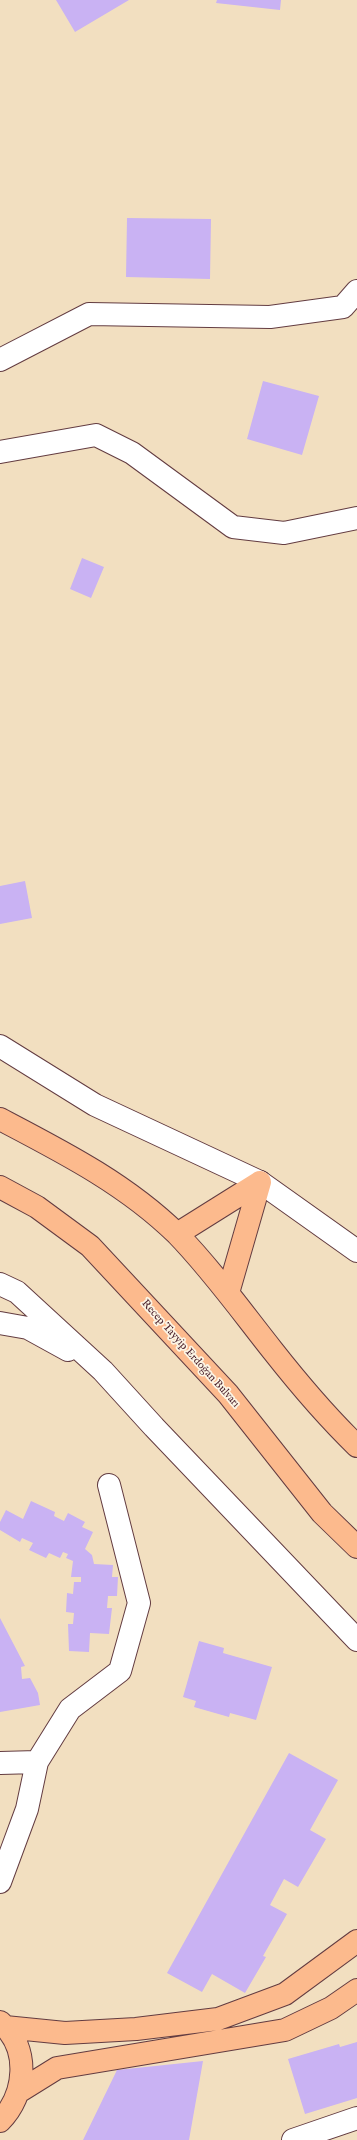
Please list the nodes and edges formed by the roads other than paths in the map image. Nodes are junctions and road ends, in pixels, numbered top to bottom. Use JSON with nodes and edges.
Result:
{"nodes":[{"id":1,"x":357,"y":291,"type":"edge"},
{"id":2,"x":0,"y":360,"type":"edge"},
{"id":3,"x":0,"y":452,"type":"edge"},
{"id":4,"x":357,"y":518,"type":"edge"},
{"id":5,"x":0,"y":1046,"type":"edge"},
{"id":6,"x":0,"y":1119,"type":"edge"},
{"id":7,"x":260,"y":1182,"type":"junction"},
{"id":8,"x":0,"y":1187,"type":"edge"},
{"id":9,"x":176,"y":1234,"type":"junction"},
{"id":10,"x":357,"y":1251,"type":"edge"},
{"id":11,"x":0,"y":1284,"type":"edge"},
{"id":12,"x":228,"y":1293,"type":"junction"},
{"id":13,"x":0,"y":1323,"type":"edge"},
{"id":14,"x":103,"y":1371,"type":"junction"},
{"id":15,"x":357,"y":1446,"type":"edge"},
{"id":16,"x":109,"y":1485,"type":"dead end"},
{"id":17,"x":357,"y":1547,"type":"edge"},
{"id":18,"x":357,"y":1640,"type":"edge"},
{"id":19,"x":37,"y":1762,"type":"junction"},
{"id":20,"x":0,"y":1763,"type":"edge"},
{"id":21,"x":0,"y":1882,"type":"edge"},
{"id":22,"x":357,"y":1941,"type":"edge"},
{"id":23,"x":357,"y":1990,"type":"edge"},
{"id":24,"x":3,"y":2024,"type":"edge"},
{"id":25,"x":20,"y":2090,"type":"junction"},
{"id":26,"x":357,"y":2118,"type":"edge"},
{"id":27,"x":0,"y":2121,"type":"edge"},
{"id":28,"x":293,"y":2140,"type":"edge"}],
"edges":[{"from":1,"to":2,"type":"street"},
{"from":3,"to":4,"type":"street"},
{"from":5,"to":7,"type":"street"},
{"from":6,"to":9,"type":"main road"},
{"from":7,"to":9,"type":"main road"},
{"from":7,"to":10,"type":"street"},
{"from":7,"to":12,"type":"main road"},
{"from":8,"to":17,"type":"main road","name":"Recep Tayyip Erdoğan Bulvarı"},
{"from":9,"to":12,"type":"main road"},
{"from":11,"to":14,"type":"street"},
{"from":12,"to":15,"type":"main road"},
{"from":13,"to":14,"type":"street"},
{"from":14,"to":18,"type":"street"},
{"from":16,"to":19,"type":"street"},
{"from":19,"to":20,"type":"street"},
{"from":19,"to":21,"type":"street"},
{"from":22,"to":24,"type":"main road"},
{"from":23,"to":25,"type":"main road"},
{"from":24,"to":25,"type":"main road"},
{"from":25,"to":27,"type":"main road"},
{"from":26,"to":28,"type":"street"}]}
